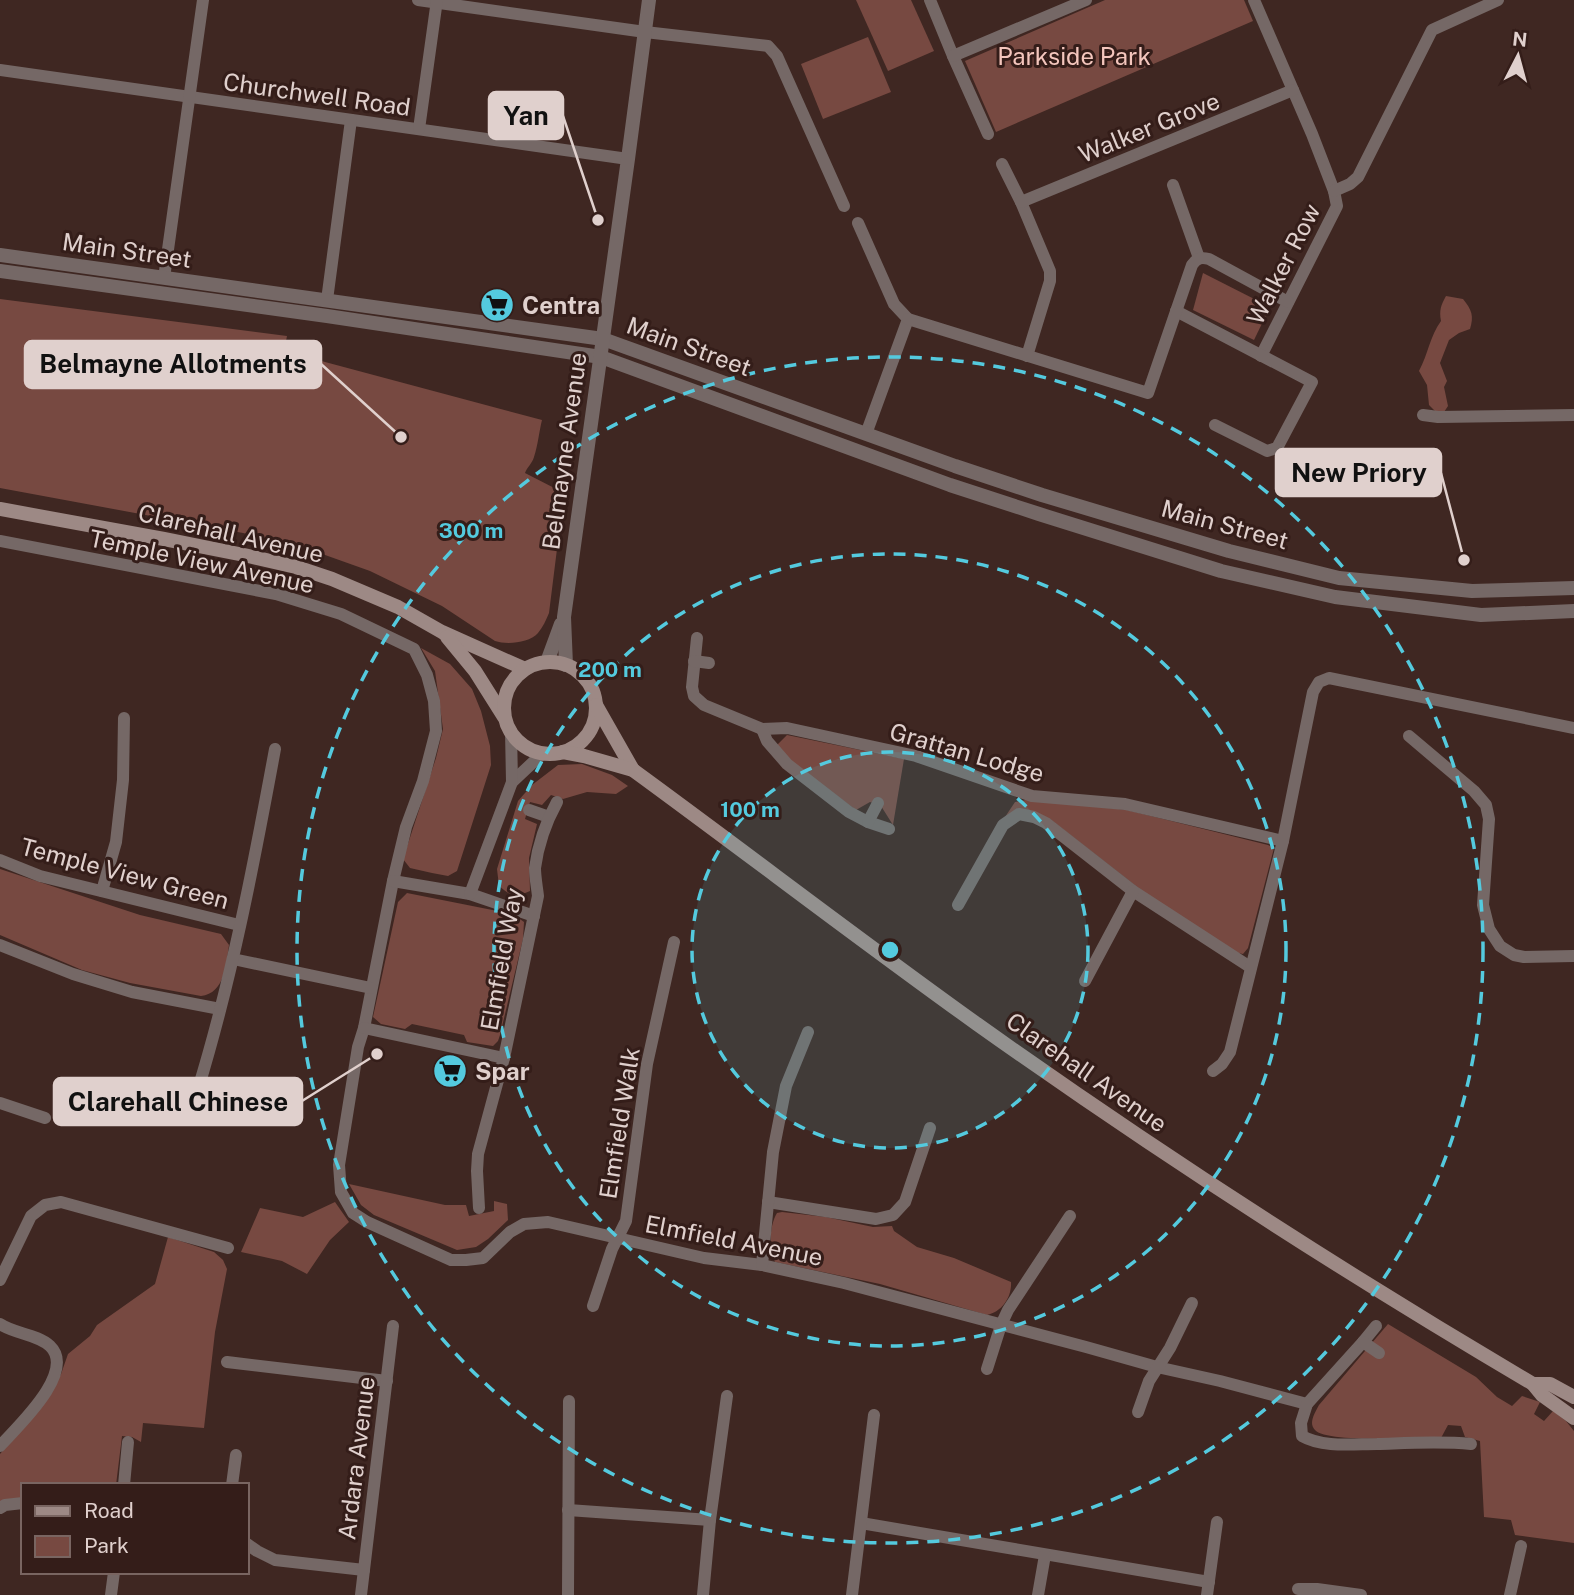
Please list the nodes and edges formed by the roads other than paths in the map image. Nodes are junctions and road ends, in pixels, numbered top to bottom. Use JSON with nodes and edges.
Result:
{"nodes":[{"id":1,"x":203,"y":0,"type":"edge"},
{"id":2,"x":418,"y":0,"type":"edge"},
{"id":3,"x":649,"y":0,"type":"edge"},
{"id":4,"x":930,"y":0,"type":"edge"},
{"id":5,"x":1084,"y":0,"type":"edge"},
{"id":6,"x":1254,"y":0,"type":"edge"},
{"id":7,"x":1498,"y":0,"type":"edge"},
{"id":8,"x":437,"y":1,"type":"edge"},
{"id":9,"x":645,"y":32,"type":"junction"},
{"id":10,"x":953,"y":56,"type":"junction"},
{"id":11,"x":0,"y":70,"type":"edge"},
{"id":12,"x":1293,"y":90,"type":"junction"},
{"id":13,"x":190,"y":97,"type":"junction"},
{"id":14,"x":351,"y":120,"type":"junction"},
{"id":15,"x":419,"y":129,"type":"junction"},
{"id":16,"x":988,"y":134,"type":"dead end"},
{"id":17,"x":628,"y":159,"type":"junction"},
{"id":18,"x":1002,"y":164,"type":"dead end"},
{"id":19,"x":1173,"y":185,"type":"dead end"},
{"id":20,"x":1334,"y":191,"type":"junction"},
{"id":21,"x":1021,"y":202,"type":"junction"},
{"id":22,"x":845,"y":206,"type":"dead end"},
{"id":23,"x":858,"y":223,"type":"dead end"},
{"id":24,"x":0,"y":255,"type":"edge"},
{"id":25,"x":1199,"y":258,"type":"junction"},
{"id":26,"x":0,"y":271,"type":"edge"},
{"id":27,"x":164,"y":278,"type":"junction"},
{"id":28,"x":327,"y":300,"type":"junction"},
{"id":29,"x":1288,"y":302,"type":"junction"},
{"id":30,"x":1176,"y":311,"type":"junction"},
{"id":31,"x":908,"y":319,"type":"junction"},
{"id":32,"x":603,"y":339,"type":"junction"},
{"id":33,"x":1027,"y":356,"type":"junction"},
{"id":34,"x":1261,"y":356,"type":"junction"},
{"id":35,"x":601,"y":357,"type":"junction"},
{"id":36,"x":1423,"y":415,"type":"dead end"},
{"id":37,"x":1574,"y":415,"type":"edge"},
{"id":38,"x":1215,"y":425,"type":"dead end"},
{"id":39,"x":866,"y":434,"type":"junction"},
{"id":40,"x":0,"y":509,"type":"edge"},
{"id":41,"x":0,"y":541,"type":"edge"},
{"id":42,"x":1339,"y":578,"type":"junction"},
{"id":43,"x":1574,"y":588,"type":"edge"},
{"id":44,"x":1335,"y":597,"type":"junction"},
{"id":45,"x":1574,"y":611,"type":"edge"},
{"id":46,"x":564,"y":617,"type":"junction"},
{"id":47,"x":442,"y":632,"type":"junction"},
{"id":48,"x":697,"y":638,"type":"dead end"},
{"id":49,"x":694,"y":661,"type":"junction"},
{"id":50,"x":547,"y":662,"type":"junction"},
{"id":51,"x":709,"y":663,"type":"dead end"},
{"id":52,"x":566,"y":665,"type":"junction"},
{"id":53,"x":524,"y":669,"type":"junction"},
{"id":54,"x":596,"y":705,"type":"junction"},
{"id":55,"x":124,"y":718,"type":"dead end"},
{"id":56,"x":508,"y":725,"type":"junction"},
{"id":57,"x":1574,"y":728,"type":"edge"},
{"id":58,"x":762,"y":729,"type":"junction"},
{"id":59,"x":1409,"y":736,"type":"dead end"},
{"id":60,"x":275,"y":749,"type":"dead end"},
{"id":61,"x":563,"y":752,"type":"junction"},
{"id":62,"x":543,"y":753,"type":"junction"},
{"id":63,"x":634,"y":770,"type":"junction"},
{"id":64,"x":512,"y":782,"type":"junction"},
{"id":65,"x":557,"y":802,"type":"dead end"},
{"id":66,"x":878,"y":803,"type":"dead end"},
{"id":67,"x":529,"y":810,"type":"dead end"},
{"id":68,"x":549,"y":817,"type":"junction"},
{"id":69,"x":869,"y":822,"type":"junction"},
{"id":70,"x":889,"y":829,"type":"dead end"},
{"id":71,"x":1283,"y":841,"type":"junction"},
{"id":72,"x":0,"y":860,"type":"edge"},
{"id":73,"x":393,"y":881,"type":"junction"},
{"id":74,"x":102,"y":891,"type":"junction"},
{"id":75,"x":1133,"y":891,"type":"junction"},
{"id":76,"x":470,"y":894,"type":"junction"},
{"id":77,"x":958,"y":905,"type":"dead end"},
{"id":78,"x":534,"y":916,"type":"junction"},
{"id":79,"x":239,"y":925,"type":"junction"},
{"id":80,"x":674,"y":942,"type":"dead end"},
{"id":81,"x":0,"y":945,"type":"edge"},
{"id":82,"x":1574,"y":956,"type":"edge"},
{"id":83,"x":233,"y":959,"type":"junction"},
{"id":84,"x":1250,"y":967,"type":"junction"},
{"id":85,"x":1085,"y":981,"type":"dead end"},
{"id":86,"x":371,"y":988,"type":"junction"},
{"id":87,"x":220,"y":1009,"type":"junction"},
{"id":88,"x":364,"y":1028,"type":"junction"},
{"id":89,"x":808,"y":1032,"type":"dead end"},
{"id":90,"x":504,"y":1058,"type":"junction"},
{"id":91,"x":1213,"y":1071,"type":"dead end"},
{"id":92,"x":198,"y":1089,"type":"dead end"},
{"id":93,"x":0,"y":1103,"type":"edge"},
{"id":94,"x":45,"y":1118,"type":"dead end"},
{"id":95,"x":930,"y":1128,"type":"dead end"},
{"id":96,"x":768,"y":1202,"type":"junction"},
{"id":97,"x":480,"y":1208,"type":"dead end"},
{"id":98,"x":1070,"y":1216,"type":"dead end"},
{"id":99,"x":617,"y":1238,"type":"junction"},
{"id":100,"x":228,"y":1248,"type":"dead end"},
{"id":101,"x":762,"y":1265,"type":"junction"},
{"id":102,"x":0,"y":1280,"type":"edge"},
{"id":103,"x":1192,"y":1303,"type":"dead end"},
{"id":104,"x":593,"y":1306,"type":"dead end"},
{"id":105,"x":0,"y":1324,"type":"edge"},
{"id":106,"x":1001,"y":1325,"type":"junction"},
{"id":107,"x":393,"y":1326,"type":"dead end"},
{"id":108,"x":1376,"y":1326,"type":"dead end"},
{"id":109,"x":1363,"y":1342,"type":"junction"},
{"id":110,"x":1379,"y":1353,"type":"dead end"},
{"id":111,"x":227,"y":1362,"type":"dead end"},
{"id":112,"x":1157,"y":1367,"type":"junction"},
{"id":113,"x":987,"y":1370,"type":"dead end"},
{"id":114,"x":387,"y":1381,"type":"junction"},
{"id":115,"x":1534,"y":1384,"type":"junction"},
{"id":116,"x":727,"y":1396,"type":"dead end"},
{"id":117,"x":1574,"y":1397,"type":"edge"},
{"id":118,"x":569,"y":1401,"type":"dead end"},
{"id":119,"x":1307,"y":1404,"type":"junction"},
{"id":120,"x":1138,"y":1412,"type":"dead end"},
{"id":121,"x":874,"y":1415,"type":"dead end"},
{"id":122,"x":1574,"y":1418,"type":"edge"},
{"id":123,"x":128,"y":1442,"type":"dead end"},
{"id":124,"x":1471,"y":1444,"type":"dead end"},
{"id":125,"x":0,"y":1446,"type":"edge"},
{"id":126,"x":236,"y":1455,"type":"dead end"},
{"id":127,"x":124,"y":1483,"type":"edge"},
{"id":128,"x":232,"y":1483,"type":"edge"},
{"id":129,"x":21,"y":1503,"type":"edge"},
{"id":130,"x":0,"y":1508,"type":"edge"},
{"id":131,"x":568,"y":1510,"type":"junction"},
{"id":132,"x":710,"y":1520,"type":"junction"},
{"id":133,"x":1217,"y":1522,"type":"dead end"},
{"id":134,"x":861,"y":1523,"type":"junction"},
{"id":135,"x":248,"y":1545,"type":"edge"},
{"id":136,"x":1521,"y":1546,"type":"dead end"},
{"id":137,"x":1045,"y":1555,"type":"junction"},
{"id":138,"x":364,"y":1570,"type":"junction"},
{"id":139,"x":114,"y":1574,"type":"edge"},
{"id":140,"x":1208,"y":1589,"type":"edge"},
{"id":141,"x":1298,"y":1589,"type":"dead end"},
{"id":142,"x":111,"y":1595,"type":"edge"},
{"id":143,"x":361,"y":1595,"type":"edge"},
{"id":144,"x":568,"y":1595,"type":"edge"},
{"id":145,"x":703,"y":1595,"type":"edge"},
{"id":146,"x":852,"y":1595,"type":"edge"},
{"id":147,"x":1038,"y":1595,"type":"edge"},
{"id":148,"x":1361,"y":1595,"type":"edge"},
{"id":149,"x":1510,"y":1595,"type":"edge"}],
"edges":[{"from":1,"to":13,"type":"street"},
{"from":2,"to":8,"type":"street"},
{"from":3,"to":9,"type":"street","name":"Belmayne Avenue"},
{"from":4,"to":10,"type":"street"},
{"from":5,"to":10,"type":"street"},
{"from":6,"to":12,"type":"street"},
{"from":7,"to":20,"type":"street"},
{"from":8,"to":9,"type":"street"},
{"from":8,"to":15,"type":"street"},
{"from":9,"to":17,"type":"street","name":"Belmayne Avenue"},
{"from":9,"to":22,"type":"street"},
{"from":10,"to":16,"type":"street"},
{"from":11,"to":13,"type":"street","name":"Churchwell Road"},
{"from":12,"to":20,"type":"street"},
{"from":12,"to":21,"type":"street","name":"Walker Grove"},
{"from":13,"to":14,"type":"street","name":"Churchwell Road"},
{"from":13,"to":27,"type":"street"},
{"from":14,"to":15,"type":"street","name":"Churchwell Road"},
{"from":14,"to":28,"type":"street"},
{"from":15,"to":17,"type":"street","name":"Churchwell Road"},
{"from":17,"to":32,"type":"street","name":"Belmayne Avenue"},
{"from":18,"to":21,"type":"street"},
{"from":19,"to":25,"type":"street"},
{"from":20,"to":29,"type":"street","name":"Walker Row"},
{"from":21,"to":33,"type":"street"},
{"from":23,"to":31,"type":"street"},
{"from":24,"to":27,"type":"street","name":"Main Street"},
{"from":25,"to":29,"type":"street"},
{"from":25,"to":30,"type":"street"},
{"from":26,"to":35,"type":"street","name":"Main Street"},
{"from":27,"to":28,"type":"street","name":"Main Street"},
{"from":28,"to":32,"type":"street","name":"Main Street"},
{"from":29,"to":34,"type":"street","name":"Walker Row"},
{"from":30,"to":33,"type":"street"},
{"from":30,"to":34,"type":"street"},
{"from":31,"to":33,"type":"street"},
{"from":31,"to":39,"type":"street"},
{"from":32,"to":35,"type":"street","name":"Belmayne Avenue"},
{"from":32,"to":39,"type":"street","name":"Main Street"},
{"from":34,"to":38,"type":"street"},
{"from":35,"to":44,"type":"street","name":"Main Street"},
{"from":35,"to":46,"type":"street","name":"Belmayne Avenue"},
{"from":36,"to":37,"type":"street"},
{"from":39,"to":42,"type":"street","name":"Main Street"},
{"from":40,"to":47,"type":"main road","name":"Clarehall Avenue"},
{"from":41,"to":73,"type":"street","name":"Temple View Avenue"},
{"from":42,"to":43,"type":"street","name":"Main Street"},
{"from":42,"to":44,"type":"street"},
{"from":44,"to":45,"type":"street","name":"Main Street"},
{"from":46,"to":50,"type":"street","name":"Belmayne Avenue"},
{"from":46,"to":52,"type":"street","name":"Belmayne Avenue"},
{"from":47,"to":53,"type":"main road","name":"Clarehall Avenue"},
{"from":47,"to":56,"type":"main road","name":"Clarehall Avenue"},
{"from":48,"to":49,"type":"street","name":"Grattan Lodge"},
{"from":49,"to":51,"type":"street"},
{"from":49,"to":58,"type":"street","name":"Grattan Lodge"},
{"from":50,"to":52,"type":"main road"},
{"from":50,"to":53,"type":"main road"},
{"from":52,"to":54,"type":"main road"},
{"from":53,"to":56,"type":"main road"},
{"from":54,"to":61,"type":"main road"},
{"from":54,"to":63,"type":"main road","name":"Clarehall Avenue"},
{"from":55,"to":74,"type":"street"},
{"from":56,"to":62,"type":"main road"},
{"from":56,"to":64,"type":"street"},
{"from":57,"to":71,"type":"street"},
{"from":58,"to":69,"type":"street"},
{"from":58,"to":71,"type":"street","name":"Grattan Lodge"},
{"from":59,"to":82,"type":"street"},
{"from":60,"to":79,"type":"street"},
{"from":61,"to":62,"type":"main road"},
{"from":61,"to":63,"type":"main road","name":"Clarehall Avenue"},
{"from":62,"to":64,"type":"street"},
{"from":63,"to":115,"type":"main road","name":"Clarehall Avenue"},
{"from":64,"to":76,"type":"street"},
{"from":65,"to":68,"type":"street","name":"Elmfield Way"},
{"from":66,"to":69,"type":"street"},
{"from":67,"to":68,"type":"street"},
{"from":68,"to":78,"type":"street","name":"Elmfield Way"},
{"from":69,"to":70,"type":"street"},
{"from":71,"to":84,"type":"street"},
{"from":72,"to":74,"type":"street","name":"Temple View Green"},
{"from":73,"to":76,"type":"street"},
{"from":73,"to":86,"type":"street","name":"Temple View Avenue"},
{"from":74,"to":79,"type":"street","name":"Temple View Green"},
{"from":75,"to":77,"type":"street","name":"Grattan Lodge"},
{"from":75,"to":84,"type":"street","name":"Grattan Lodge"},
{"from":75,"to":85,"type":"street"},
{"from":76,"to":78,"type":"street"},
{"from":78,"to":90,"type":"street","name":"Elmfield Way"},
{"from":79,"to":83,"type":"street"},
{"from":80,"to":99,"type":"street","name":"Elmfield Walk"},
{"from":81,"to":87,"type":"street"},
{"from":83,"to":86,"type":"street"},
{"from":83,"to":87,"type":"street"},
{"from":84,"to":91,"type":"street"},
{"from":86,"to":88,"type":"street","name":"Temple View Avenue"},
{"from":87,"to":92,"type":"street"},
{"from":88,"to":90,"type":"street"},
{"from":88,"to":99,"type":"street","name":"Elmfield Avenue"},
{"from":89,"to":96,"type":"street"},
{"from":90,"to":97,"type":"street","name":"Elmfield Way"},
{"from":93,"to":94,"type":"street"},
{"from":95,"to":96,"type":"street"},
{"from":96,"to":101,"type":"street"},
{"from":98,"to":106,"type":"street"},
{"from":99,"to":101,"type":"street","name":"Elmfield Avenue"},
{"from":99,"to":104,"type":"street","name":"Elmfield Walk"},
{"from":100,"to":102,"type":"street"},
{"from":101,"to":106,"type":"street","name":"Elmfield Avenue"},
{"from":103,"to":112,"type":"street"},
{"from":105,"to":125,"type":"street"},
{"from":106,"to":112,"type":"street","name":"Elmfield Avenue"},
{"from":106,"to":113,"type":"street"},
{"from":107,"to":114,"type":"street","name":"Ardara Avenue"},
{"from":108,"to":109,"type":"street"},
{"from":109,"to":110,"type":"street"},
{"from":109,"to":119,"type":"street"},
{"from":111,"to":114,"type":"street"},
{"from":112,"to":119,"type":"street","name":"Elmfield Avenue"},
{"from":112,"to":120,"type":"street"},
{"from":114,"to":138,"type":"street","name":"Ardara Avenue"},
{"from":115,"to":117,"type":"main road","name":"Clarehall Avenue"},
{"from":115,"to":122,"type":"main road","name":"Clarehall Avenue"},
{"from":116,"to":132,"type":"street"},
{"from":118,"to":131,"type":"street"},
{"from":119,"to":124,"type":"street"},
{"from":121,"to":134,"type":"street"},
{"from":123,"to":127,"type":"street"},
{"from":126,"to":128,"type":"street"},
{"from":129,"to":130,"type":"street"},
{"from":131,"to":132,"type":"street"},
{"from":131,"to":144,"type":"street"},
{"from":132,"to":145,"type":"street"},
{"from":133,"to":140,"type":"street"},
{"from":134,"to":137,"type":"street"},
{"from":134,"to":146,"type":"street"},
{"from":135,"to":138,"type":"street"},
{"from":136,"to":149,"type":"street"},
{"from":137,"to":140,"type":"street"},
{"from":137,"to":147,"type":"street"},
{"from":138,"to":143,"type":"street","name":"Ardara Avenue"},
{"from":139,"to":142,"type":"street"},
{"from":141,"to":148,"type":"street"}]}
